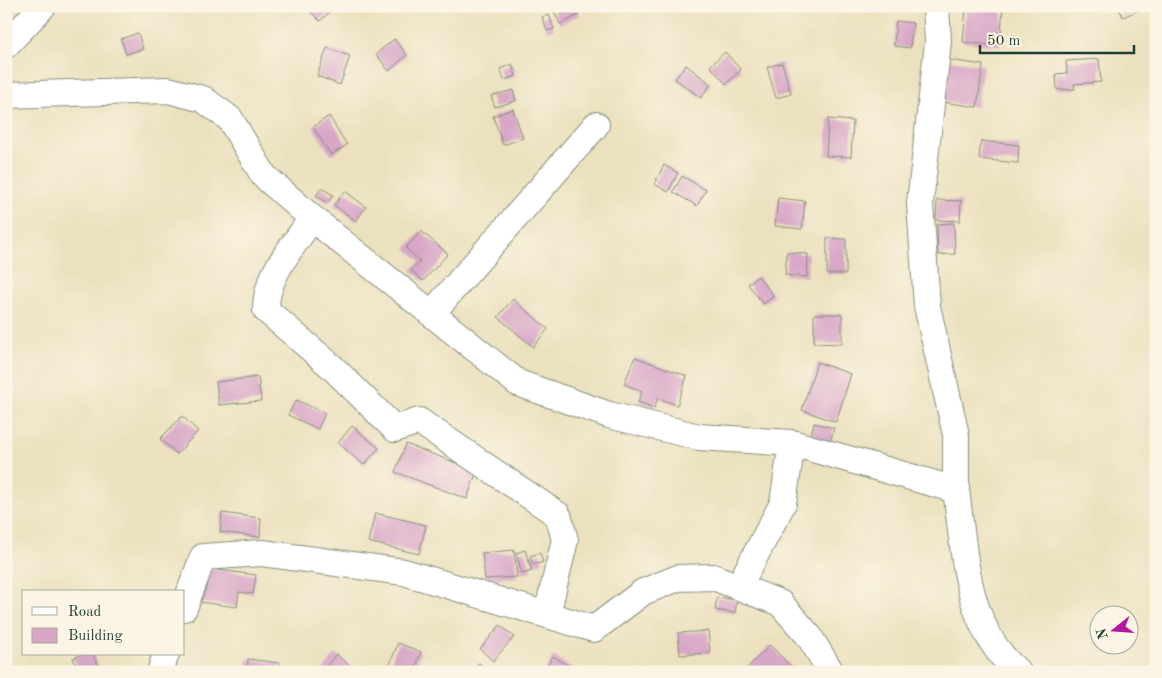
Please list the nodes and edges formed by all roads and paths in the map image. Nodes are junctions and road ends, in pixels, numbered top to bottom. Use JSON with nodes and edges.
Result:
{"nodes":[{"id":1,"x":43,"y":6,"type":"edge"},
{"id":2,"x":936,"y":6,"type":"edge"},
{"id":3,"x":6,"y":45,"type":"edge"},
{"id":4,"x":6,"y":95,"type":"edge"},
{"id":5,"x":596,"y":125,"type":"dead end"},
{"id":6,"x":312,"y":218,"type":"junction"},
{"id":7,"x":432,"y":312,"type":"junction"},
{"id":8,"x":792,"y":443,"type":"junction"},
{"id":9,"x":956,"y":490,"type":"junction"},
{"id":10,"x":739,"y":586,"type":"junction"},
{"id":11,"x":185,"y":605,"type":"edge"},
{"id":12,"x":547,"y":614,"type":"junction"},
{"id":13,"x":165,"y":656,"type":"edge"},
{"id":14,"x":160,"y":672,"type":"edge"},
{"id":15,"x":831,"y":672,"type":"edge"},
{"id":16,"x":1018,"y":672,"type":"edge"}],
"edges":[{"from":1,"to":3,"type":"street"},
{"from":2,"to":9,"type":"street"},
{"from":4,"to":6,"type":"street"},
{"from":5,"to":7,"type":"street"},
{"from":6,"to":7,"type":"street"},
{"from":6,"to":12,"type":"street"},
{"from":7,"to":8,"type":"street"},
{"from":8,"to":9,"type":"street"},
{"from":8,"to":10,"type":"street"},
{"from":9,"to":16,"type":"street"},
{"from":10,"to":12,"type":"street"},
{"from":10,"to":15,"type":"street"},
{"from":11,"to":12,"type":"street"},
{"from":13,"to":14,"type":"street"}]}
